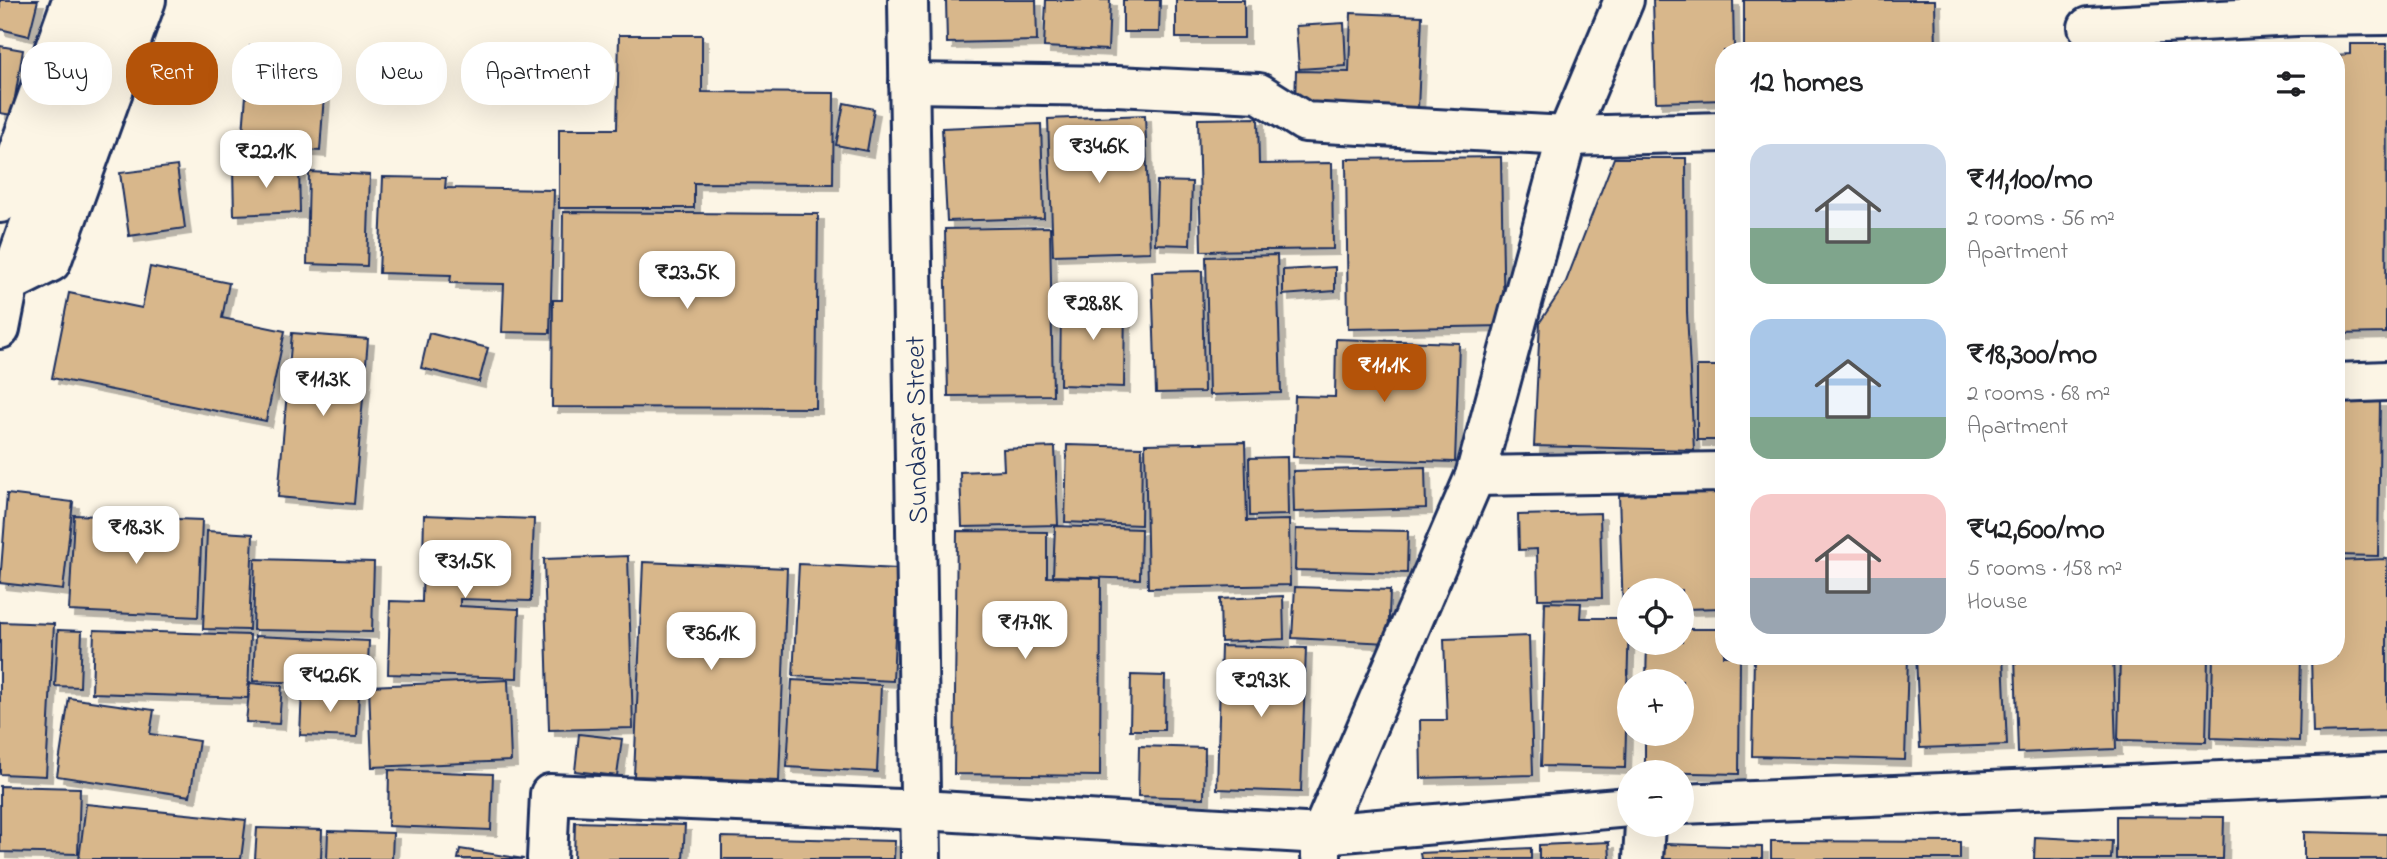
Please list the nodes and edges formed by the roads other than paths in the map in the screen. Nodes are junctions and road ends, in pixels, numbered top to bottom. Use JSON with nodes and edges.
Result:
{"nodes":[{"id":1,"x":72,"y":0,"type":"edge"},
{"id":2,"x":108,"y":0,"type":"edge"},
{"id":3,"x":146,"y":0,"type":"edge"},
{"id":4,"x":908,"y":0,"type":"edge"},
{"id":5,"x":1624,"y":0,"type":"edge"},
{"id":6,"x":2387,"y":15,"type":"edge"},
{"id":7,"x":2088,"y":26,"type":"edge"},
{"id":8,"x":909,"y":83,"type":"junction"},
{"id":9,"x":1715,"y":132,"type":"edge"},
{"id":10,"x":1567,"y":136,"type":"junction"},
{"id":11,"x":0,"y":203,"type":"edge"},
{"id":12,"x":3,"y":276,"type":"edge"},
{"id":13,"x":0,"y":329,"type":"edge"},
{"id":14,"x":2387,"y":381,"type":"edge"},
{"id":15,"x":2345,"y":383,"type":"edge"},
{"id":16,"x":1715,"y":471,"type":"edge"},
{"id":17,"x":1475,"y":476,"type":"junction"},
{"id":18,"x":2387,"y":774,"type":"edge"},
{"id":19,"x":1694,"y":803,"type":"edge"},
{"id":20,"x":1617,"y":809,"type":"edge"},
{"id":21,"x":922,"y":810,"type":"junction"},
{"id":22,"x":1644,"y":837,"type":"edge"},
{"id":23,"x":1321,"y":846,"type":"edge"},
{"id":24,"x":547,"y":859,"type":"edge"},
{"id":25,"x":921,"y":859,"type":"edge"},
{"id":26,"x":1643,"y":859,"type":"edge"}],
"edges":[{"from":1,"to":11,"type":"street"},
{"from":2,"to":12,"type":"street"},
{"from":3,"to":12,"type":"street"},
{"from":4,"to":8,"type":"street","name":"Sundarar Street"},
{"from":5,"to":10,"type":"street"},
{"from":6,"to":7,"type":"street"},
{"from":8,"to":10,"type":"street"},
{"from":8,"to":21,"type":"street","name":"Sundarar Street"},
{"from":9,"to":10,"type":"street"},
{"from":10,"to":17,"type":"street"},
{"from":12,"to":13,"type":"street"},
{"from":14,"to":15,"type":"street"},
{"from":16,"to":17,"type":"street"},
{"from":17,"to":23,"type":"street"},
{"from":18,"to":19,"type":"street"},
{"from":20,"to":23,"type":"street"},
{"from":21,"to":23,"type":"street"},
{"from":21,"to":24,"type":"street"},
{"from":21,"to":25,"type":"street","name":"Sundarar Street"},
{"from":22,"to":26,"type":"street"}]}
